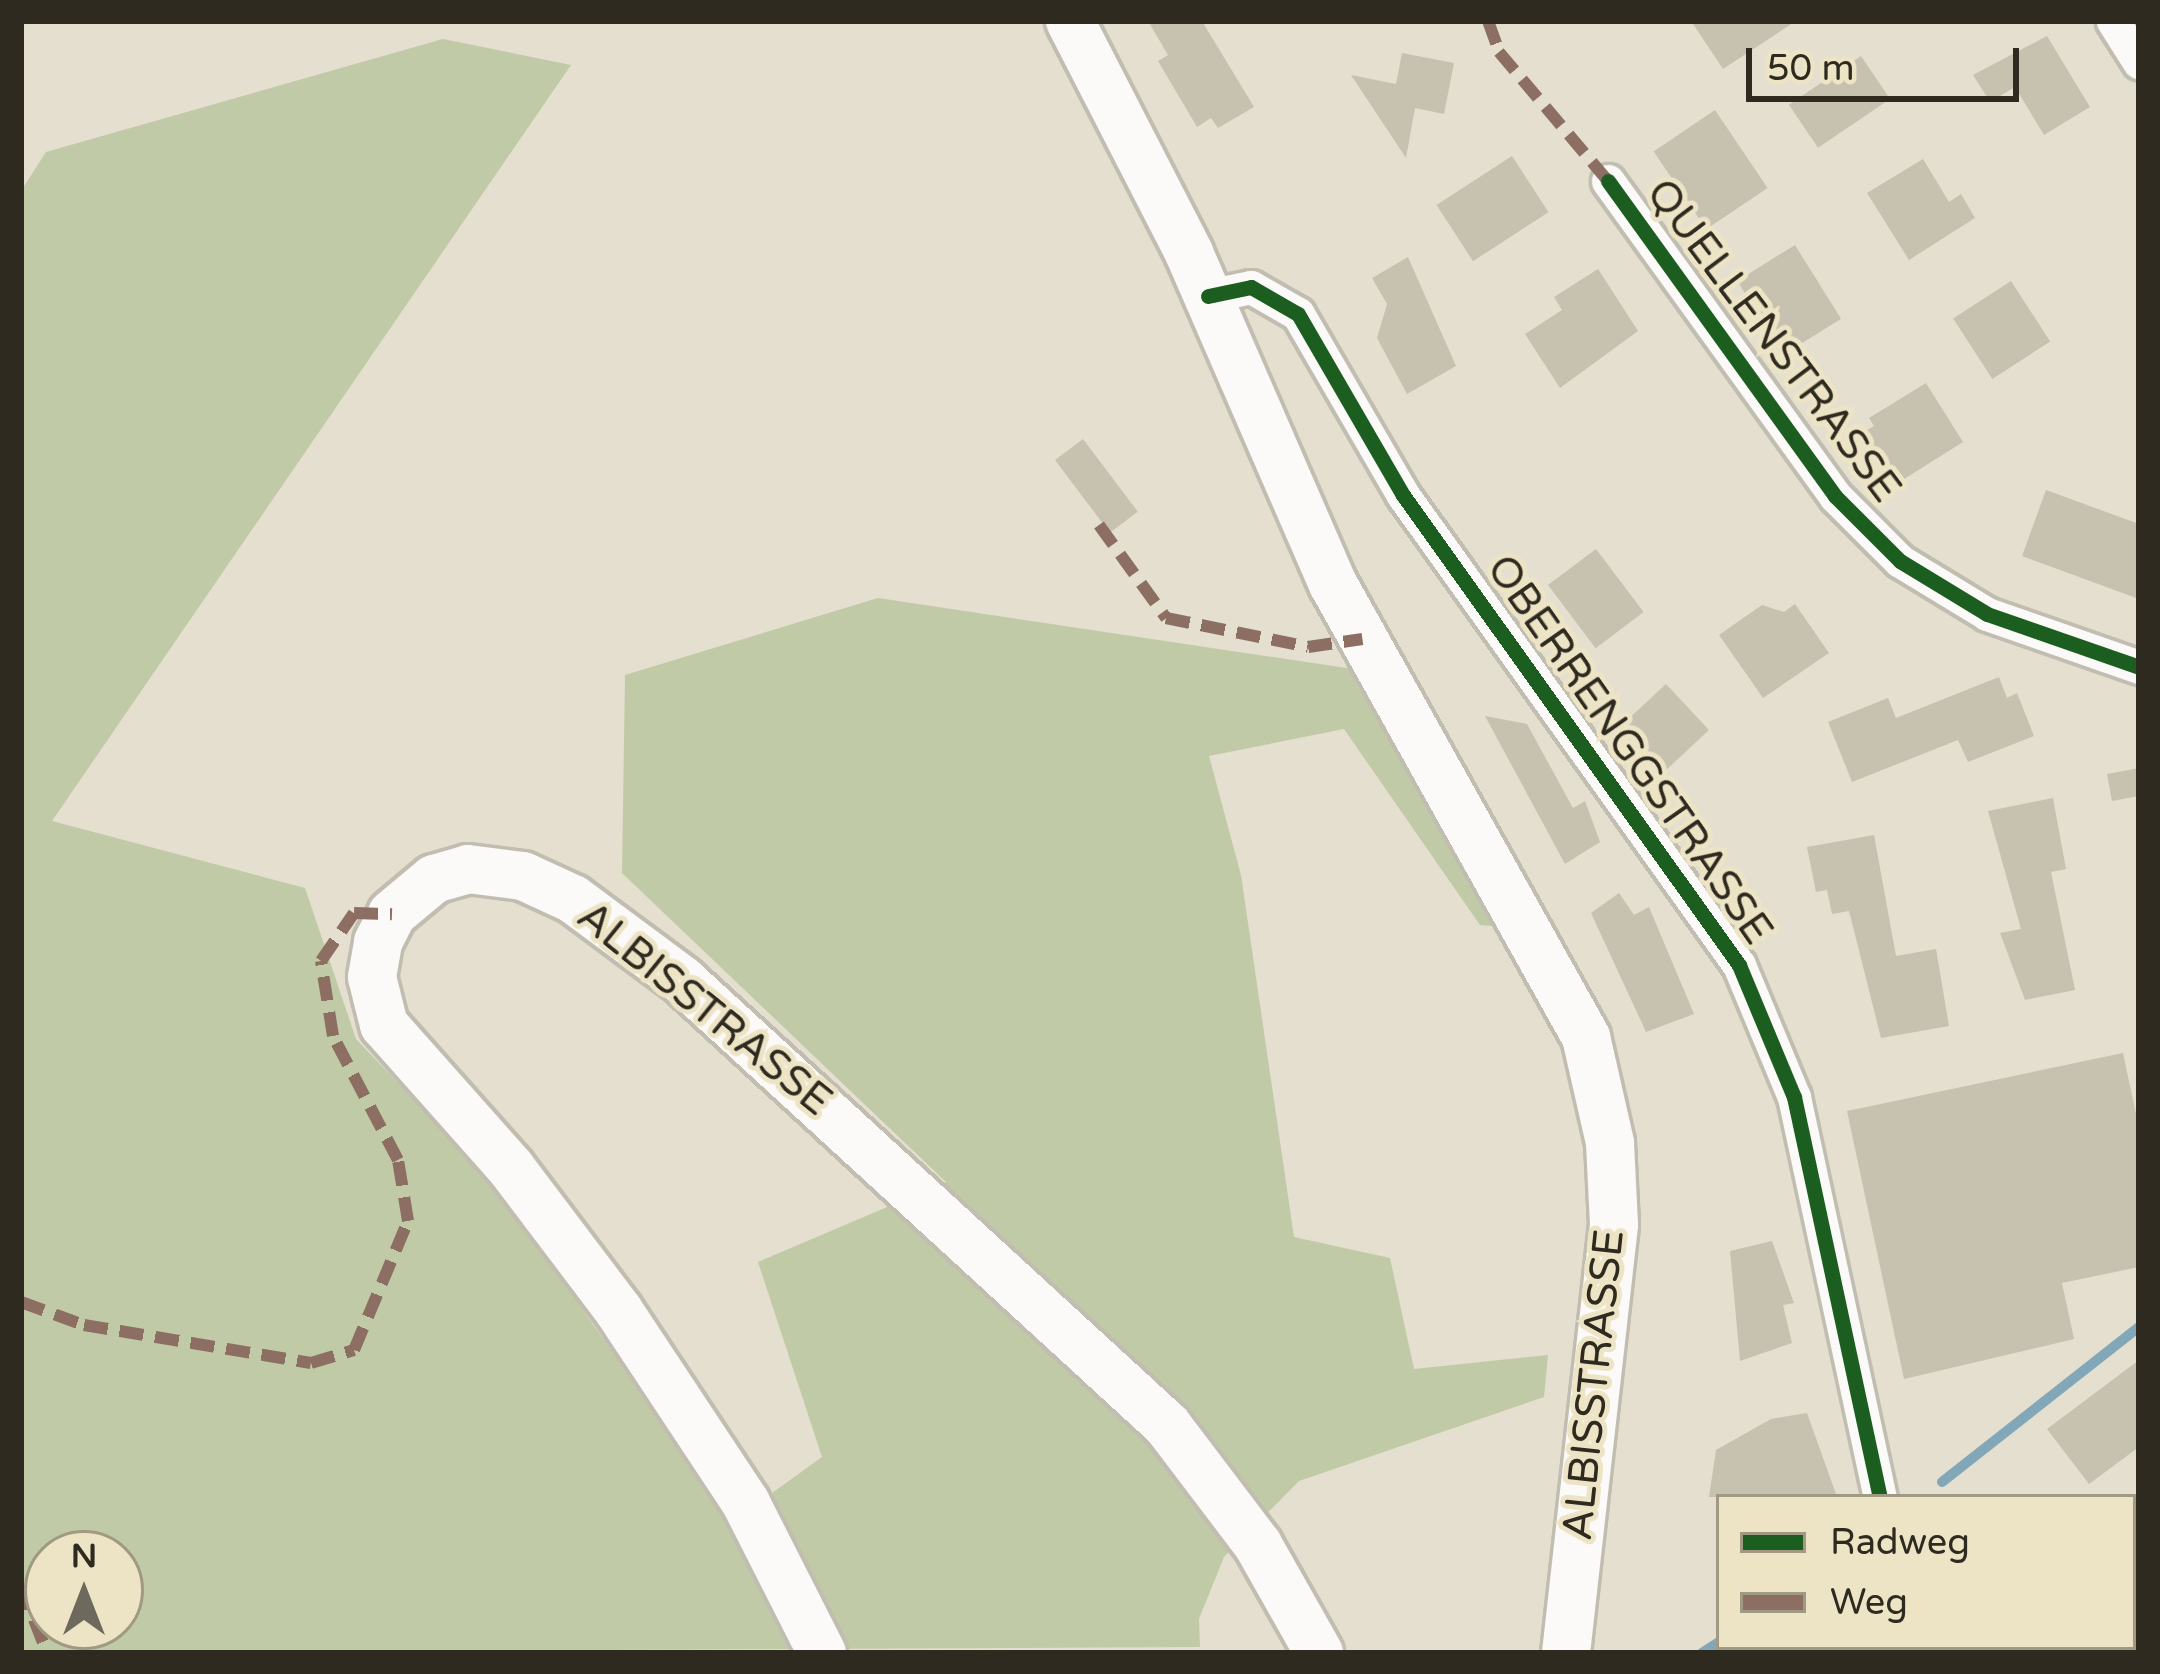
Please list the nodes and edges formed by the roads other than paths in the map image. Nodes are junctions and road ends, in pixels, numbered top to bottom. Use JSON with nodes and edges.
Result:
{"nodes":[{"id":1,"x":1070,"y":21,"type":"edge"},
{"id":2,"x":2113,"y":21,"type":"edge"},
{"id":3,"x":2139,"y":62,"type":"edge"},
{"id":4,"x":1608,"y":181,"type":"dead end"},
{"id":5,"x":1208,"y":296,"type":"junction"},
{"id":6,"x":2139,"y":667,"type":"edge"},
{"id":7,"x":1879,"y":1494,"type":"edge"},
{"id":8,"x":822,"y":1653,"type":"edge"},
{"id":9,"x":1319,"y":1653,"type":"edge"},
{"id":10,"x":1566,"y":1653,"type":"edge"}],
"edges":[{"from":1,"to":5,"type":"main road","name":"ALBISSTRASSE"},
{"from":2,"to":3,"type":"street"},
{"from":4,"to":6,"type":"street","name":"QUELLENSTRASSE"},
{"from":5,"to":7,"type":"street","name":"OBERRENGGSTRASSE"},
{"from":5,"to":10,"type":"main road","name":"ALBISSTRASSE"},
{"from":8,"to":9,"type":"main road","name":"ALBISSTRASSE"}]}
